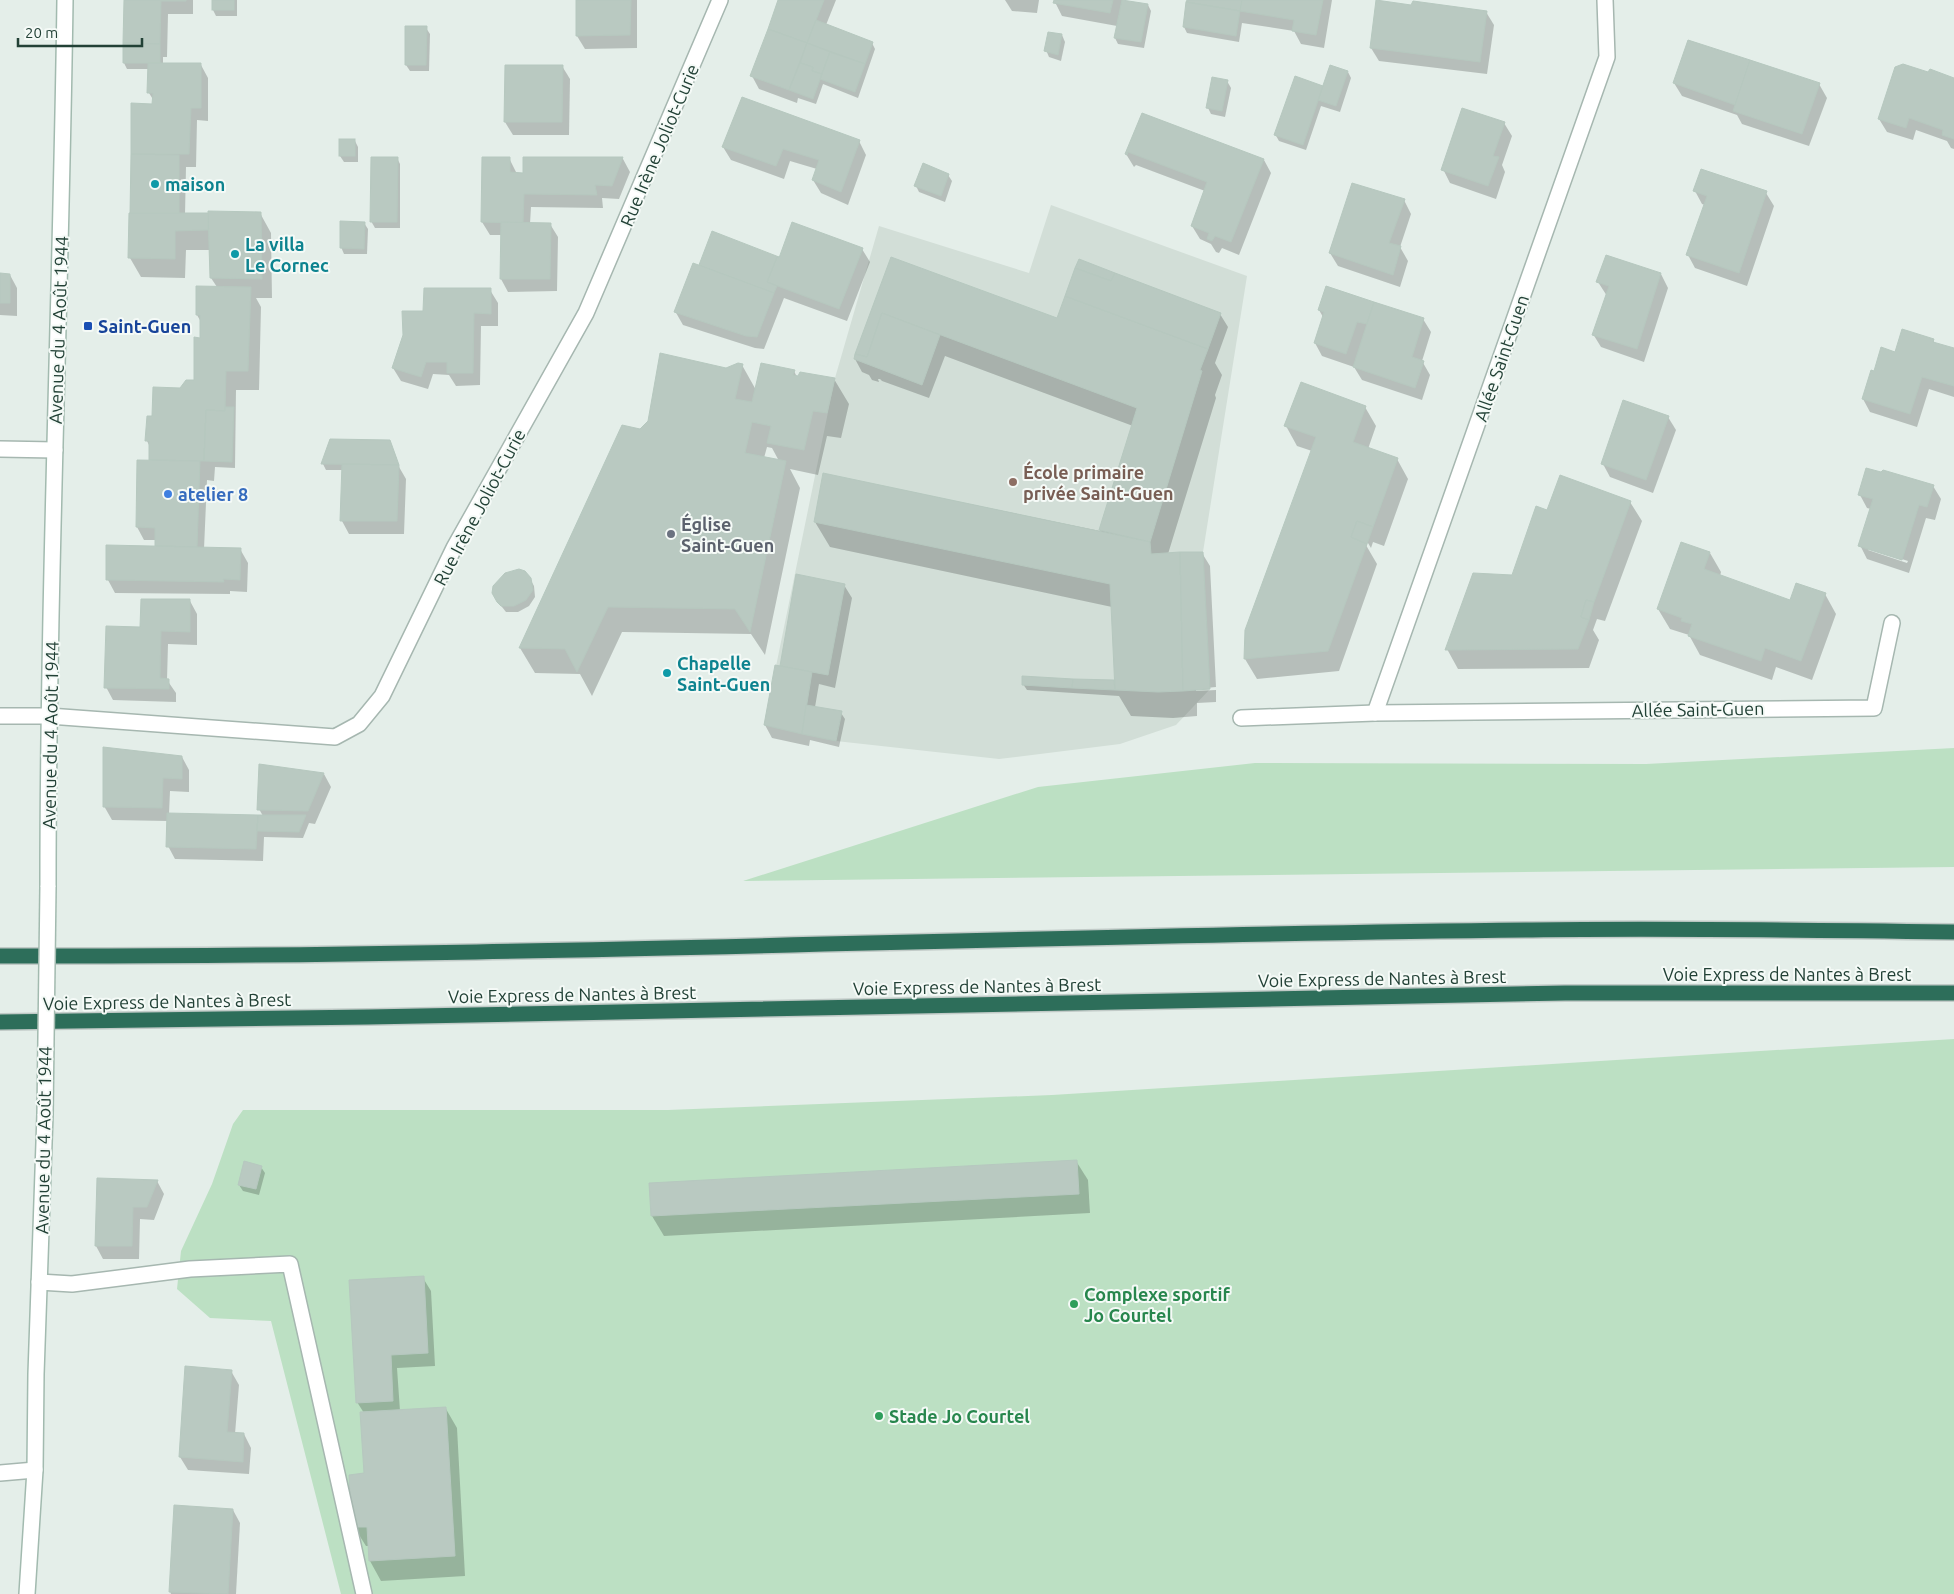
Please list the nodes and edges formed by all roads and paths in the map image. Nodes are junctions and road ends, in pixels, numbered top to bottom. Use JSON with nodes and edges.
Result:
{"nodes":[{"id":1,"x":65,"y":0,"type":"edge"},
{"id":2,"x":720,"y":0,"type":"edge"},
{"id":3,"x":1605,"y":0,"type":"edge"},
{"id":4,"x":0,"y":449,"type":"edge"},
{"id":5,"x":55,"y":450,"type":"junction"},
{"id":6,"x":1892,"y":623,"type":"dead end"},
{"id":7,"x":1375,"y":713,"type":"junction"},
{"id":8,"x":0,"y":716,"type":"edge"},
{"id":9,"x":49,"y":716,"type":"junction"},
{"id":10,"x":1241,"y":718,"type":"dead end"},
{"id":11,"x":1954,"y":932,"type":"edge"},
{"id":12,"x":0,"y":956,"type":"edge"},
{"id":13,"x":1954,"y":993,"type":"edge"},
{"id":14,"x":0,"y":1022,"type":"edge"},
{"id":15,"x":39,"y":1282,"type":"junction"},
{"id":16,"x":35,"y":1470,"type":"junction"},
{"id":17,"x":0,"y":1472,"type":"edge"},
{"id":18,"x":27,"y":1594,"type":"edge"},
{"id":19,"x":364,"y":1594,"type":"edge"}],
"edges":[{"from":1,"to":5,"type":"street","name":"Avenue du 4 Août 1944"},
{"from":2,"to":9,"type":"street","name":"Rue Irène Joliot-Curie"},
{"from":3,"to":7,"type":"street","name":"Allée Saint-Guen"},
{"from":4,"to":5,"type":"street"},
{"from":5,"to":9,"type":"street","name":"Avenue du 4 Août 1944"},
{"from":6,"to":7,"type":"street","name":"Allée Saint-Guen"},
{"from":7,"to":10,"type":"street","name":"Allée Saint-Guen"},
{"from":8,"to":9,"type":"street","name":"Rue Irène Joliot-Curie"},
{"from":9,"to":15,"type":"street","name":"Avenue du 4 Août 1944","bridge":true},
{"from":11,"to":12,"type":"highway"},
{"from":13,"to":14,"type":"highway","name":"Voie Express de Nantes à Brest"},
{"from":15,"to":16,"type":"street","name":"Avenue du 4 Août 1944"},
{"from":15,"to":19,"type":"street"},
{"from":16,"to":17,"type":"street"},
{"from":16,"to":18,"type":"street","name":"Avenue du 4 Août 1944"}]}
